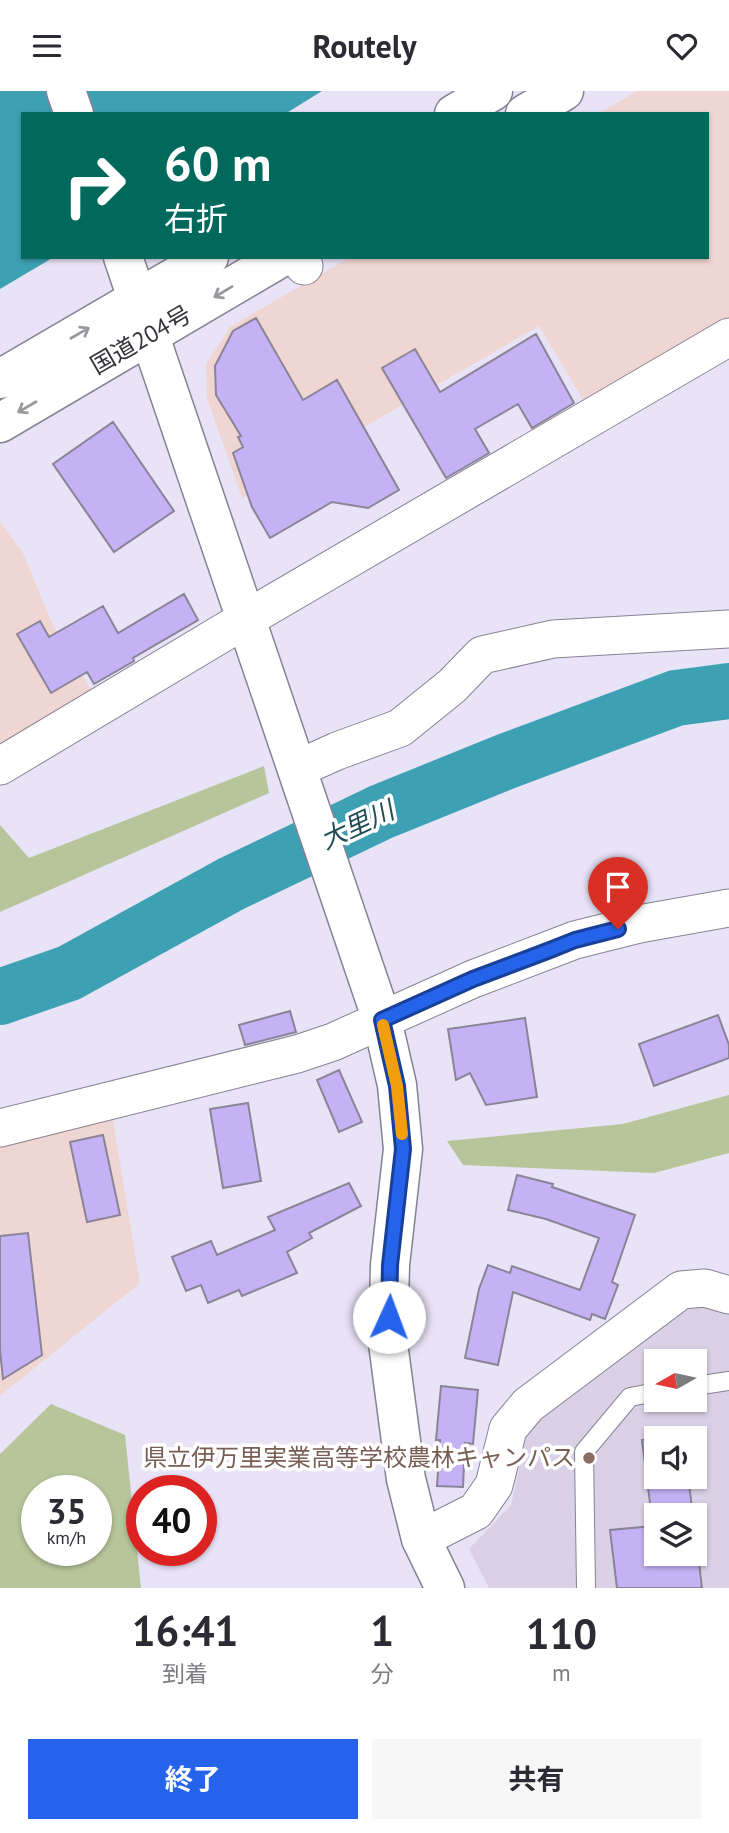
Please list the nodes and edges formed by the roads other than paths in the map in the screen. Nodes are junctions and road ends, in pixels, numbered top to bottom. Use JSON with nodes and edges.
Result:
{"nodes":[{"id":1,"x":66,"y":91,"type":"edge"},
{"id":2,"x":493,"y":91,"type":"edge"},
{"id":3,"x":564,"y":91,"type":"edge"},
{"id":4,"x":73,"y":112,"type":"edge"},
{"id":5,"x":457,"y":112,"type":"edge"},
{"id":6,"x":528,"y":112,"type":"edge"},
{"id":7,"x":124,"y":259,"type":"edge"},
{"id":8,"x":206,"y":259,"type":"edge"},
{"id":9,"x":295,"y":260,"type":"edge"},
{"id":10,"x":137,"y":300,"type":"junction"},
{"id":11,"x":150,"y":335,"type":"junction"},
{"id":12,"x":729,"y":337,"type":"edge"},
{"id":13,"x":0,"y":379,"type":"edge"},
{"id":14,"x":0,"y":423,"type":"edge"},
{"id":15,"x":246,"y":619,"type":"junction"},
{"id":16,"x":729,"y":629,"type":"edge"},
{"id":17,"x":0,"y":766,"type":"edge"},
{"id":18,"x":302,"y":781,"type":"junction"},
{"id":19,"x":729,"y":908,"type":"edge"},
{"id":20,"x":382,"y":1020,"type":"junction"},
{"id":21,"x":0,"y":1128,"type":"edge"},
{"id":22,"x":729,"y":1295,"type":"edge"},
{"id":23,"x":729,"y":1381,"type":"edge"},
{"id":24,"x":707,"y":1384,"type":"edge"},
{"id":25,"x":644,"y":1394,"type":"edge"},
{"id":26,"x":421,"y":1539,"type":"junction"},
{"id":27,"x":445,"y":1588,"type":"edge"},
{"id":28,"x":586,"y":1588,"type":"edge"}],
"edges":[{"from":1,"to":4,"type":"main road"},
{"from":2,"to":5,"type":"main road"},
{"from":3,"to":6,"type":"main road"},
{"from":7,"to":10,"type":"main road"},
{"from":8,"to":10,"type":"main road","name":"国道204号"},
{"from":9,"to":11,"type":"main road","name":"国道204号","one_way":true},
{"from":10,"to":11,"type":"main road"},
{"from":13,"to":10,"type":"main road","name":"国道204号","one_way":true},
{"from":11,"to":14,"type":"main road","name":"国道204号","one_way":true},
{"from":11,"to":15,"type":"main road"},
{"from":12,"to":15,"type":"street"},
{"from":15,"to":17,"type":"street"},
{"from":15,"to":18,"type":"main road"},
{"from":16,"to":18,"type":"street"},
{"from":18,"to":20,"type":"main road"},
{"from":19,"to":20,"type":"street"},
{"from":20,"to":21,"type":"street"},
{"from":20,"to":26,"type":"main road"},
{"from":22,"to":26,"type":"street"},
{"from":23,"to":24,"type":"lane"},
{"from":25,"to":28,"type":"lane"},
{"from":26,"to":27,"type":"main road"}]}
